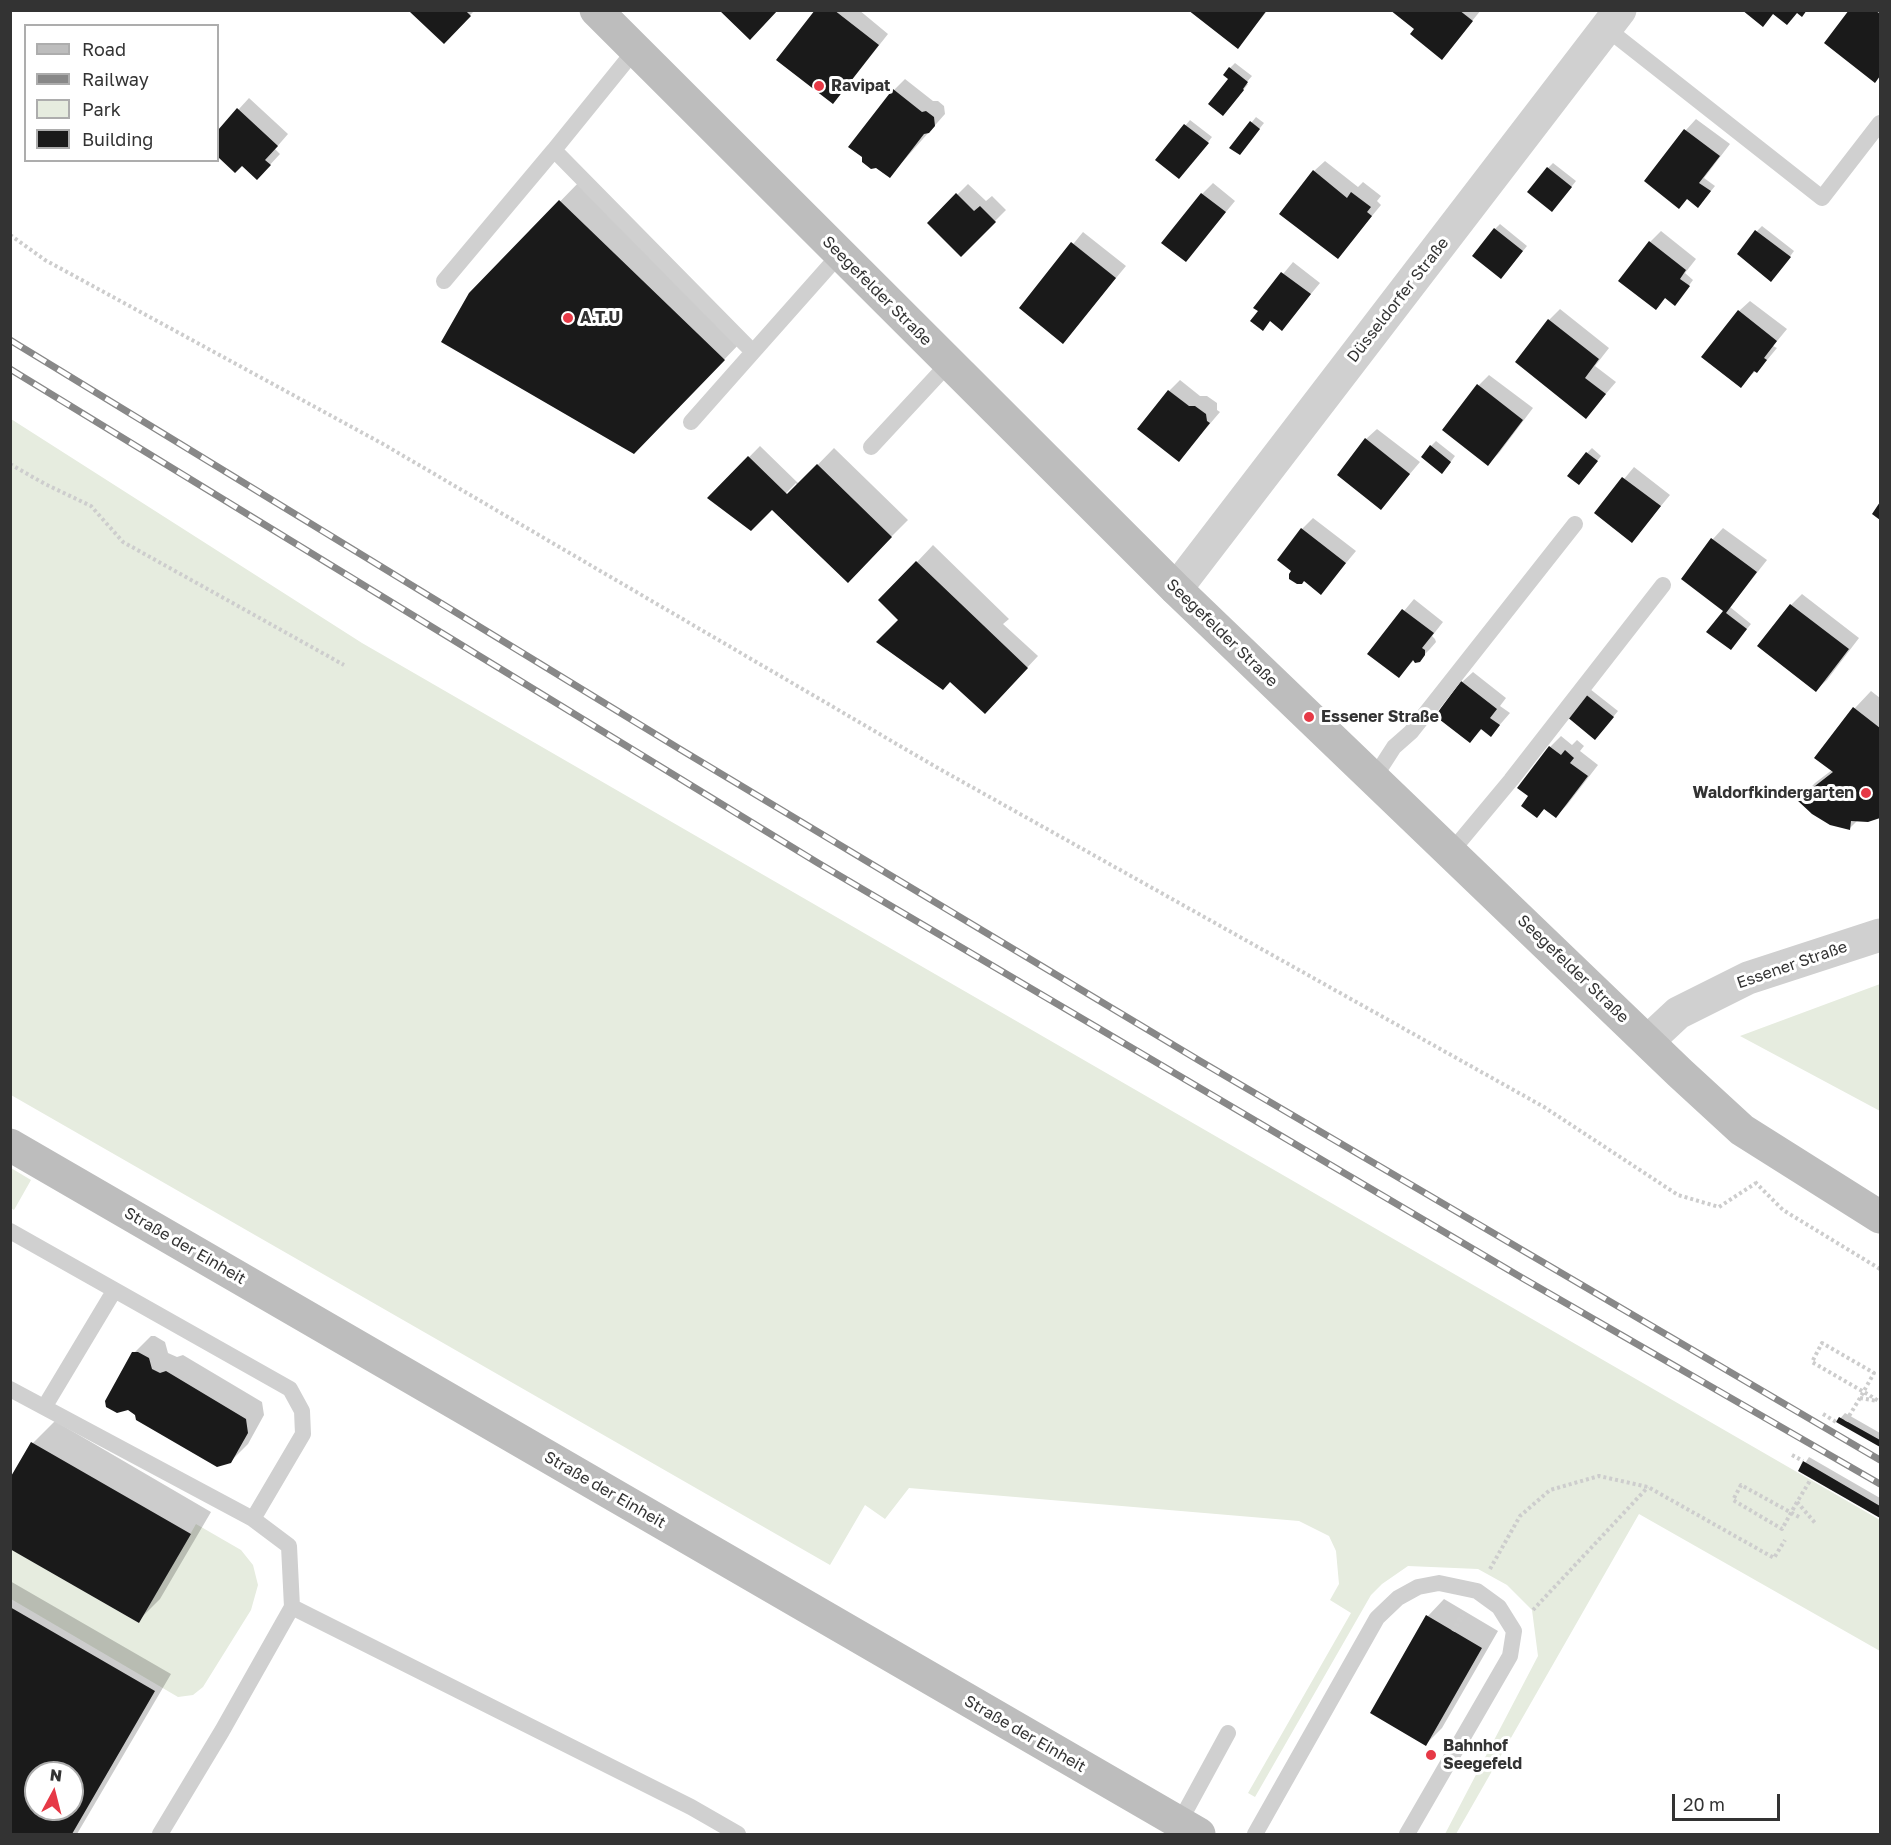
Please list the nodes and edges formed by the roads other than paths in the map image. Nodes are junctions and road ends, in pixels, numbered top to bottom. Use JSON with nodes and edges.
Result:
{"nodes":[{"id":1,"x":596,"y":10,"type":"edge"},
{"id":2,"x":1613,"y":20,"type":"edge"},
{"id":3,"x":635,"y":50,"type":"junction"},
{"id":4,"x":1881,"y":123,"type":"edge"},
{"id":5,"x":554,"y":150,"type":"junction"},
{"id":6,"x":840,"y":254,"type":"junction"},
{"id":7,"x":444,"y":281,"type":"dead end"},
{"id":8,"x":753,"y":352,"type":"junction"},
{"id":9,"x":949,"y":363,"type":"junction"},
{"id":10,"x":691,"y":422,"type":"dead end"},
{"id":11,"x":871,"y":447,"type":"dead end"},
{"id":12,"x":1575,"y":524,"type":"dead end"},
{"id":13,"x":1663,"y":585,"type":"dead end"},
{"id":14,"x":1176,"y":590,"type":"junction"},
{"id":15,"x":1374,"y":778,"type":"junction"},
{"id":16,"x":1451,"y":852,"type":"junction"},
{"id":17,"x":1881,"y":935,"type":"edge"},
{"id":18,"x":1648,"y":1041,"type":"junction"},
{"id":19,"x":10,"y":1145,"type":"edge"},
{"id":20,"x":1881,"y":1217,"type":"edge"},
{"id":21,"x":10,"y":1231,"type":"edge"},
{"id":22,"x":114,"y":1291,"type":"junction"},
{"id":23,"x":10,"y":1389,"type":"edge"},
{"id":24,"x":45,"y":1406,"type":"junction"},
{"id":25,"x":253,"y":1519,"type":"junction"},
{"id":26,"x":292,"y":1607,"type":"junction"},
{"id":27,"x":1228,"y":1733,"type":"dead end"},
{"id":28,"x":1189,"y":1829,"type":"edge"},
{"id":29,"x":160,"y":1834,"type":"edge"},
{"id":30,"x":738,"y":1834,"type":"edge"},
{"id":31,"x":1255,"y":1834,"type":"edge"},
{"id":32,"x":1407,"y":1834,"type":"edge"}],
"edges":[{"from":1,"to":3,"type":"street","name":"Seegefelder Straße"},
{"from":2,"to":4,"type":"lane"},
{"from":2,"to":14,"type":"street","name":"Düsseldorfer Straße"},
{"from":3,"to":5,"type":"lane"},
{"from":3,"to":6,"type":"street","name":"Seegefelder Straße"},
{"from":5,"to":7,"type":"lane"},
{"from":5,"to":8,"type":"lane"},
{"from":6,"to":8,"type":"lane"},
{"from":6,"to":9,"type":"street","name":"Seegefelder Straße"},
{"from":8,"to":10,"type":"lane"},
{"from":9,"to":11,"type":"lane"},
{"from":9,"to":14,"type":"street","name":"Seegefelder Straße"},
{"from":12,"to":15,"type":"lane"},
{"from":13,"to":16,"type":"lane"},
{"from":14,"to":15,"type":"street","name":"Seegefelder Straße"},
{"from":15,"to":16,"type":"street","name":"Seegefelder Straße"},
{"from":16,"to":18,"type":"street","name":"Seegefelder Straße"},
{"from":17,"to":18,"type":"street","name":"Essener Straße"},
{"from":18,"to":20,"type":"street","name":"Seegefelder Straße"},
{"from":19,"to":28,"type":"street","name":"Straße der Einheit"},
{"from":21,"to":22,"type":"lane"},
{"from":22,"to":24,"type":"lane"},
{"from":22,"to":25,"type":"lane"},
{"from":23,"to":24,"type":"lane"},
{"from":24,"to":25,"type":"lane"},
{"from":25,"to":26,"type":"lane"},
{"from":26,"to":29,"type":"lane"},
{"from":26,"to":30,"type":"lane"},
{"from":27,"to":28,"type":"lane"},
{"from":31,"to":32,"type":"lane"}]}
